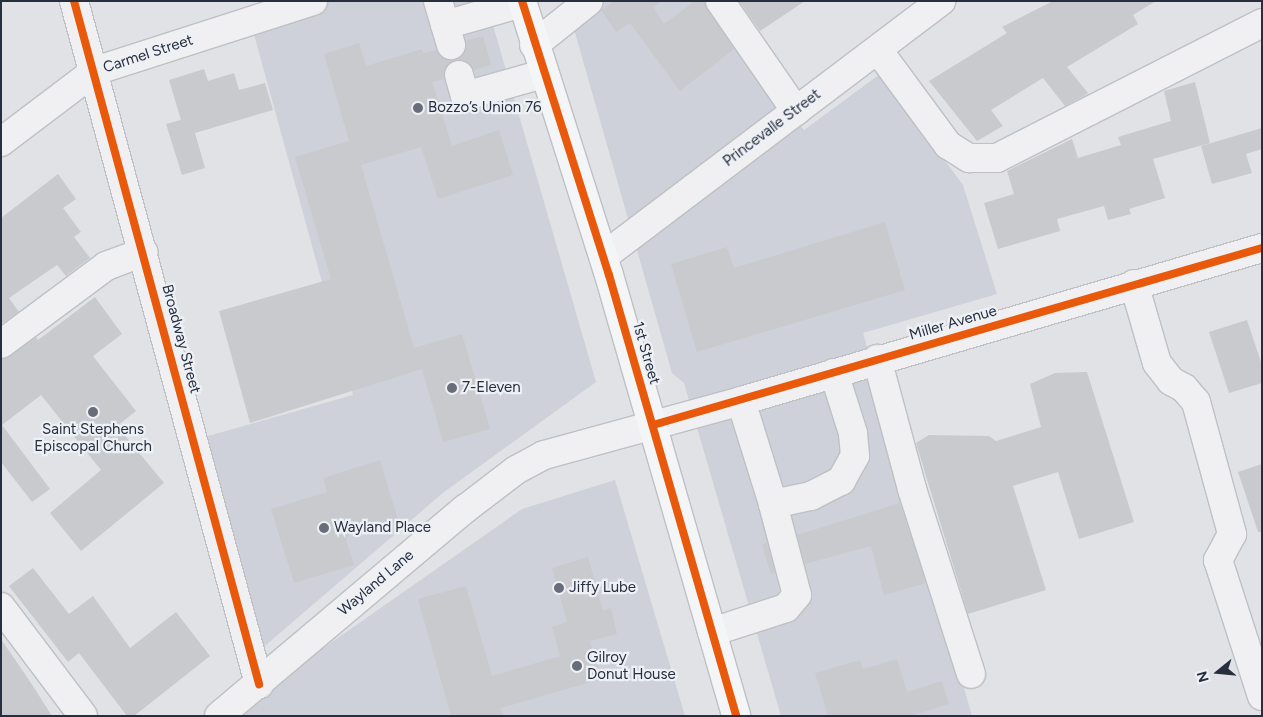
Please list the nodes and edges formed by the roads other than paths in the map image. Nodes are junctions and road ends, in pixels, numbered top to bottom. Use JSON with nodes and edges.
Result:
{"nodes":[{"id":1,"x":74,"y":1,"type":"edge"},
{"id":2,"x":589,"y":1,"type":"edge"},
{"id":3,"x":720,"y":1,"type":"edge"},
{"id":4,"x":941,"y":1,"type":"edge"},
{"id":5,"x":522,"y":2,"type":"edge"},
{"id":6,"x":302,"y":3,"type":"edge"},
{"id":7,"x":1262,"y":23,"type":"edge"},
{"id":8,"x":445,"y":24,"type":"edge"},
{"id":9,"x":534,"y":45,"type":"junction"},
{"id":10,"x":878,"y":50,"type":"junction"},
{"id":11,"x":95,"y":71,"type":"junction"},
{"id":12,"x":543,"y":74,"type":"junction"},
{"id":13,"x":459,"y":75,"type":"dead end"},
{"id":14,"x":796,"y":111,"type":"junction"},
{"id":15,"x":1,"y":142,"type":"edge"},
{"id":16,"x":1262,"y":248,"type":"edge"},
{"id":17,"x":144,"y":252,"type":"junction"},
{"id":18,"x":604,"y":256,"type":"junction"},
{"id":19,"x":1134,"y":284,"type":"junction"},
{"id":20,"x":1,"y":344,"type":"edge"},
{"id":21,"x":877,"y":359,"type":"junction"},
{"id":22,"x":834,"y":372,"type":"junction"},
{"id":23,"x":741,"y":401,"type":"junction"},
{"id":24,"x":653,"y":425,"type":"junction"},
{"id":25,"x":773,"y":504,"type":"junction"},
{"id":26,"x":1,"y":607,"type":"edge"},
{"id":27,"x":712,"y":632,"type":"junction"},
{"id":28,"x":970,"y":674,"type":"dead end"},
{"id":29,"x":259,"y":684,"type":"junction"},
{"id":30,"x":1262,"y":696,"type":"edge"},
{"id":31,"x":82,"y":716,"type":"edge"},
{"id":32,"x":219,"y":716,"type":"edge"},
{"id":33,"x":736,"y":716,"type":"edge"}],
"edges":[{"from":1,"to":11,"type":"street","name":"Broadway Street"},
{"from":2,"to":9,"type":"street"},
{"from":3,"to":14,"type":"street"},
{"from":4,"to":10,"type":"street","name":"Princevalle Street"},
{"from":5,"to":8,"type":"street"},
{"from":5,"to":9,"type":"main road","name":"1st Street"},
{"from":6,"to":11,"type":"street","name":"Carmel Street"},
{"from":7,"to":10,"type":"street"},
{"from":9,"to":12,"type":"main road","name":"1st Street"},
{"from":10,"to":14,"type":"street","name":"Princevalle Street"},
{"from":11,"to":15,"type":"street","name":"Carmel Street"},
{"from":11,"to":17,"type":"street","name":"Broadway Street"},
{"from":12,"to":13,"type":"street"},
{"from":12,"to":18,"type":"main road","name":"1st Street"},
{"from":14,"to":18,"type":"street","name":"Princevalle Street"},
{"from":16,"to":19,"type":"street","name":"Miller Avenue"},
{"from":17,"to":20,"type":"street"},
{"from":17,"to":29,"type":"street","name":"Broadway Street"},
{"from":18,"to":24,"type":"main road","name":"1st Street"},
{"from":19,"to":21,"type":"street","name":"Miller Avenue"},
{"from":19,"to":30,"type":"street"},
{"from":21,"to":22,"type":"street","name":"Miller Avenue"},
{"from":21,"to":28,"type":"street"},
{"from":22,"to":23,"type":"street","name":"Miller Avenue"},
{"from":22,"to":25,"type":"street"},
{"from":23,"to":24,"type":"street","name":"Miller Avenue"},
{"from":23,"to":25,"type":"street"},
{"from":24,"to":27,"type":"main road","name":"1st Street"},
{"from":24,"to":29,"type":"street","name":"Wayland Lane"},
{"from":25,"to":27,"type":"street"},
{"from":26,"to":31,"type":"street"},
{"from":27,"to":33,"type":"main road","name":"1st Street"},
{"from":29,"to":32,"type":"street","name":"Wayland Lane"}]}
